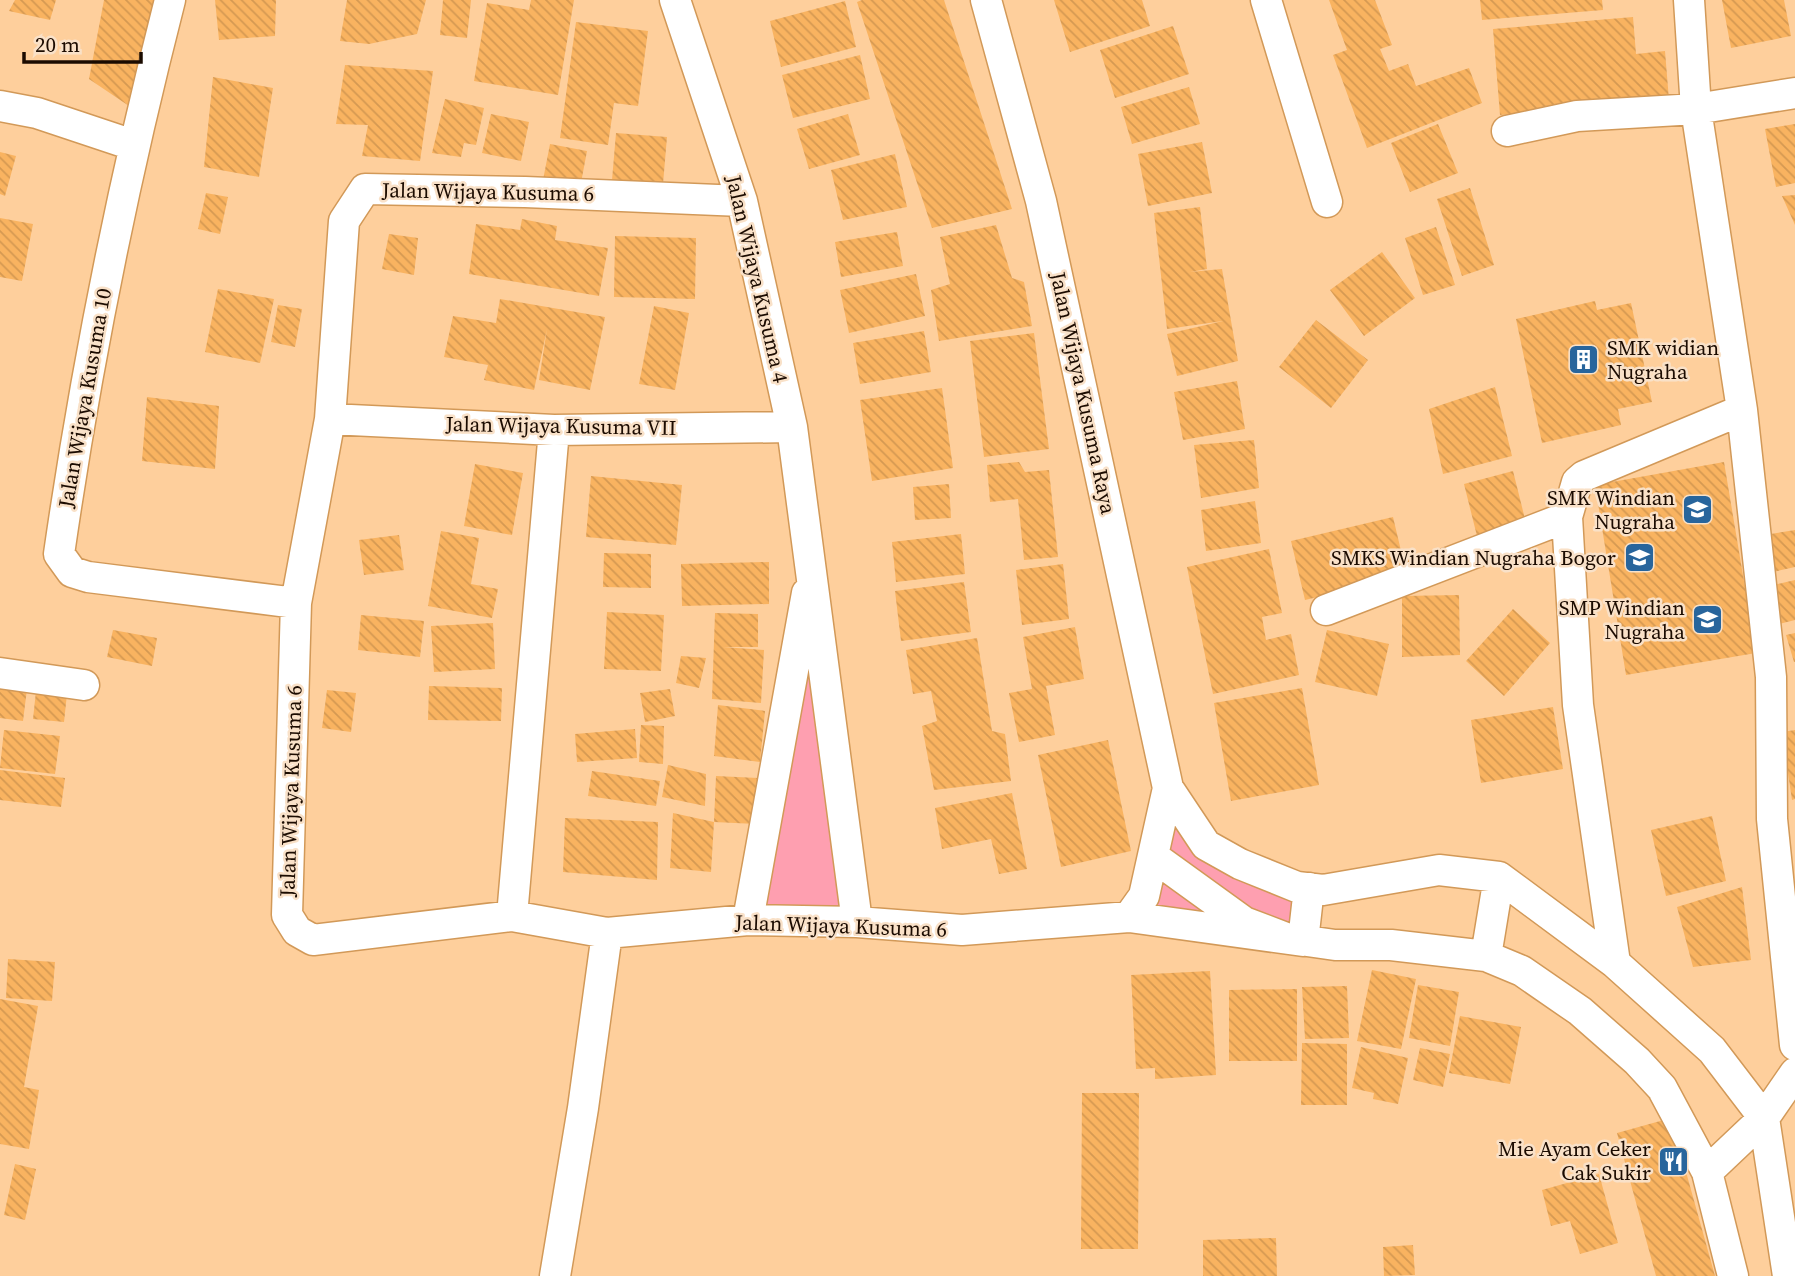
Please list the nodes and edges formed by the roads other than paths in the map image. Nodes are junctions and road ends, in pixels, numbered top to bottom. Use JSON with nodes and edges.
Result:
{"nodes":[{"id":1,"x":170,"y":0,"type":"edge"},
{"id":2,"x":674,"y":0,"type":"edge"},
{"id":3,"x":986,"y":0,"type":"edge"},
{"id":4,"x":1266,"y":0,"type":"edge"},
{"id":5,"x":1689,"y":0,"type":"edge"},
{"id":6,"x":1795,"y":93,"type":"edge"},
{"id":7,"x":0,"y":106,"type":"edge"},
{"id":8,"x":1696,"y":109,"type":"junction"},
{"id":9,"x":1507,"y":131,"type":"dead end"},
{"id":10,"x":133,"y":145,"type":"junction"},
{"id":11,"x":742,"y":201,"type":"junction"},
{"id":12,"x":1327,"y":202,"type":"dead end"},
{"id":13,"x":1742,"y":410,"type":"junction"},
{"id":14,"x":330,"y":419,"type":"junction"},
{"id":15,"x":792,"y":427,"type":"junction"},
{"id":16,"x":554,"y":430,"type":"junction"},
{"id":17,"x":1567,"y":517,"type":"junction"},
{"id":18,"x":812,"y":564,"type":"junction"},
{"id":19,"x":296,"y":603,"type":"junction"},
{"id":20,"x":1326,"y":610,"type":"dead end"},
{"id":21,"x":0,"y":673,"type":"edge"},
{"id":22,"x":84,"y":685,"type":"dead end"},
{"id":23,"x":1168,"y":788,"type":"junction"},
{"id":24,"x":1154,"y":858,"type":"junction"},
{"id":25,"x":1499,"y":877,"type":"junction"},
{"id":26,"x":1309,"y":888,"type":"junction"},
{"id":27,"x":512,"y":916,"type":"junction"},
{"id":28,"x":1129,"y":917,"type":"junction"},
{"id":29,"x":748,"y":920,"type":"junction"},
{"id":30,"x":857,"y":922,"type":"junction"},
{"id":31,"x":607,"y":933,"type":"junction"},
{"id":32,"x":1303,"y":941,"type":"junction"},
{"id":33,"x":1486,"y":956,"type":"junction"},
{"id":34,"x":1615,"y":963,"type":"junction"},
{"id":35,"x":1795,"y":1045,"type":"edge"},
{"id":36,"x":1795,"y":1073,"type":"edge"},
{"id":37,"x":1764,"y":1118,"type":"junction"},
{"id":38,"x":1707,"y":1172,"type":"junction"},
{"id":39,"x":555,"y":1276,"type":"edge"},
{"id":40,"x":1733,"y":1276,"type":"edge"},
{"id":41,"x":1788,"y":1276,"type":"edge"}],
"edges":[{"from":1,"to":10,"type":"street","name":"Jalan Wijaya Kusuma 10"},
{"from":2,"to":11,"type":"street","name":"Jalan Wijaya Kusuma 4"},
{"from":3,"to":23,"type":"street","name":"Jalan Wijaya Kusuma Raya"},
{"from":4,"to":12,"type":"street"},
{"from":5,"to":8,"type":"street"},
{"from":6,"to":8,"type":"street"},
{"from":7,"to":10,"type":"street"},
{"from":8,"to":9,"type":"street"},
{"from":8,"to":13,"type":"street"},
{"from":10,"to":19,"type":"street","name":"Jalan Wijaya Kusuma 10"},
{"from":11,"to":14,"type":"street","name":"Jalan Wijaya Kusuma 6"},
{"from":11,"to":15,"type":"street","name":"Jalan Wijaya Kusuma 4"},
{"from":13,"to":17,"type":"street"},
{"from":13,"to":35,"type":"street"},
{"from":14,"to":16,"type":"street","name":"Jalan Wijaya Kusuma VII"},
{"from":14,"to":19,"type":"street","name":"Jalan Wijaya Kusuma 6"},
{"from":15,"to":16,"type":"street","name":"Jalan Wijaya Kusuma VII"},
{"from":15,"to":18,"type":"street","name":"Jalan Wijaya Kusuma 4"},
{"from":16,"to":27,"type":"street"},
{"from":17,"to":20,"type":"street"},
{"from":17,"to":34,"type":"street"},
{"from":18,"to":29,"type":"street","name":"Jalan Wijaya Kusuma 4"},
{"from":18,"to":30,"type":"street","name":"Jalan Wijaya Kusuma 4"},
{"from":19,"to":27,"type":"street","name":"Jalan Wijaya Kusuma 6"},
{"from":21,"to":22,"type":"street"},
{"from":23,"to":24,"type":"street","name":"Jalan Wijaya Kusuma Raya"},
{"from":23,"to":26,"type":"street","name":"Jalan Wijaya Kusuma Raya"},
{"from":24,"to":28,"type":"street","name":"Jalan Wijaya Kusuma Raya"},
{"from":24,"to":32,"type":"street"},
{"from":25,"to":26,"type":"street","name":"Jalan Wijaya Kusuma Raya"},
{"from":25,"to":33,"type":"street"},
{"from":25,"to":34,"type":"street","name":"Jalan Wijaya Kusuma Raya"},
{"from":26,"to":32,"type":"street"},
{"from":27,"to":31,"type":"street","name":"Jalan Wijaya Kusuma 6"},
{"from":28,"to":30,"type":"street","name":"Jalan Wijaya Kusuma 6"},
{"from":28,"to":32,"type":"street","name":"Jalan Wijaya Kusuma 6"},
{"from":29,"to":30,"type":"street","name":"Jalan Wijaya Kusuma 6"},
{"from":29,"to":31,"type":"street","name":"Jalan Wijaya Kusuma 6"},
{"from":31,"to":39,"type":"street"},
{"from":32,"to":33,"type":"street"},
{"from":33,"to":38,"type":"street"},
{"from":34,"to":37,"type":"street","name":"Jalan Wijaya Kusuma Raya"},
{"from":36,"to":37,"type":"street"},
{"from":37,"to":38,"type":"street"},
{"from":37,"to":41,"type":"street","name":"Jalan Wijaya Kusuma Raya"},
{"from":38,"to":40,"type":"street"}]}
